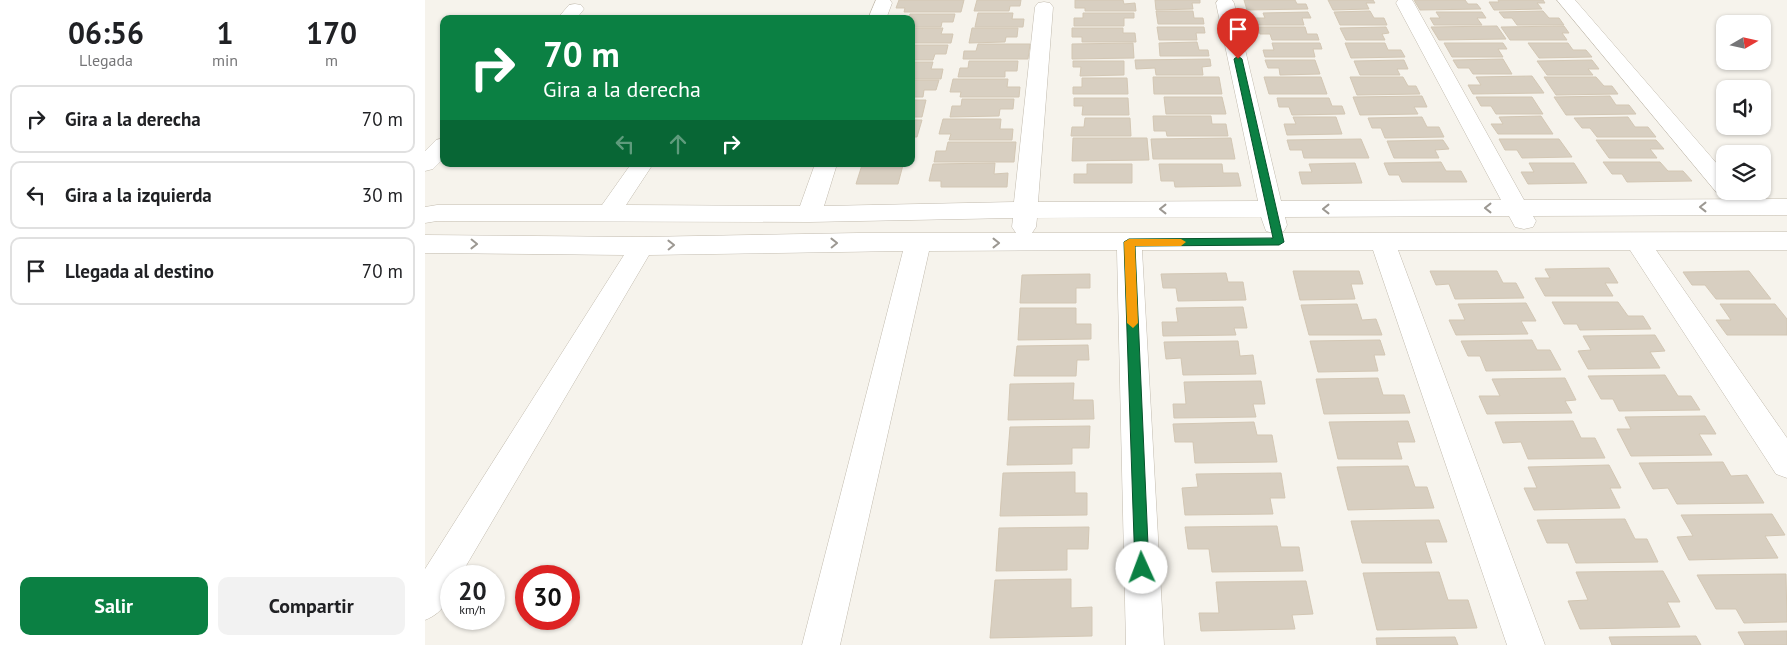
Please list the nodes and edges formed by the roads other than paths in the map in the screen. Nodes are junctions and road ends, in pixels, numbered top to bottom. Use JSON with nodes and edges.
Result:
{"nodes":[{"id":1,"x":1566,"y":0,"type":"edge"},
{"id":2,"x":1225,"y":2,"type":"dead end"},
{"id":3,"x":1405,"y":3,"type":"dead end"},
{"id":4,"x":1045,"y":7,"type":"dead end"},
{"id":5,"x":440,"y":149,"type":"edge"},
{"id":6,"x":425,"y":164,"type":"edge"},
{"id":7,"x":640,"y":167,"type":"edge"},
{"id":8,"x":825,"y":167,"type":"edge"},
{"id":9,"x":1716,"y":178,"type":"edge"},
{"id":10,"x":1716,"y":197,"type":"edge"},
{"id":11,"x":1735,"y":200,"type":"edge"},
{"id":12,"x":1751,"y":200,"type":"edge"},
{"id":13,"x":1787,"y":207,"type":"edge"},
{"id":14,"x":1517,"y":208,"type":"junction"},
{"id":15,"x":1272,"y":209,"type":"junction"},
{"id":16,"x":1025,"y":210,"type":"junction"},
{"id":17,"x":609,"y":213,"type":"junction"},
{"id":18,"x":809,"y":214,"type":"junction"},
{"id":19,"x":425,"y":215,"type":"edge"},
{"id":20,"x":1382,"y":241,"type":"junction"},
{"id":21,"x":1778,"y":241,"type":"edge"},
{"id":22,"x":918,"y":242,"type":"junction"},
{"id":23,"x":1023,"y":242,"type":"junction"},
{"id":24,"x":1129,"y":242,"type":"junction"},
{"id":25,"x":1279,"y":242,"type":"junction"},
{"id":26,"x":1535,"y":242,"type":"junction"},
{"id":27,"x":1637,"y":242,"type":"junction"},
{"id":28,"x":425,"y":244,"type":"edge"},
{"id":29,"x":643,"y":246,"type":"junction"},
{"id":30,"x":1787,"y":464,"type":"edge"},
{"id":31,"x":425,"y":602,"type":"edge"},
{"id":32,"x":821,"y":645,"type":"edge"},
{"id":33,"x":1145,"y":645,"type":"edge"},
{"id":34,"x":1526,"y":645,"type":"edge"}],
"edges":[{"from":1,"to":9,"type":"street"},
{"from":2,"to":15,"type":"street"},
{"from":3,"to":14,"type":"street"},
{"from":4,"to":16,"type":"street"},
{"from":5,"to":6,"type":"street"},
{"from":7,"to":17,"type":"street"},
{"from":8,"to":18,"type":"street"},
{"from":10,"to":14,"type":"street","one_way":true},
{"from":11,"to":21,"type":"street"},
{"from":12,"to":13,"type":"street"},
{"from":14,"to":15,"type":"street","one_way":true},
{"from":14,"to":26,"type":"street"},
{"from":15,"to":16,"type":"street","one_way":true},
{"from":15,"to":25,"type":"street"},
{"from":16,"to":18,"type":"street"},
{"from":16,"to":23,"type":"street"},
{"from":17,"to":18,"type":"street"},
{"from":17,"to":19,"type":"street"},
{"from":20,"to":25,"type":"street"},
{"from":20,"to":26,"type":"street"},
{"from":20,"to":34,"type":"street"},
{"from":21,"to":27,"type":"street"},
{"from":22,"to":23,"type":"street","one_way":true},
{"from":29,"to":22,"type":"street","one_way":true},
{"from":22,"to":32,"type":"street"},
{"from":23,"to":24,"type":"street"},
{"from":24,"to":25,"type":"street"},
{"from":24,"to":33,"type":"street"},
{"from":26,"to":27,"type":"street"},
{"from":27,"to":30,"type":"street"},
{"from":28,"to":29,"type":"street","one_way":true},
{"from":29,"to":31,"type":"street"}]}
